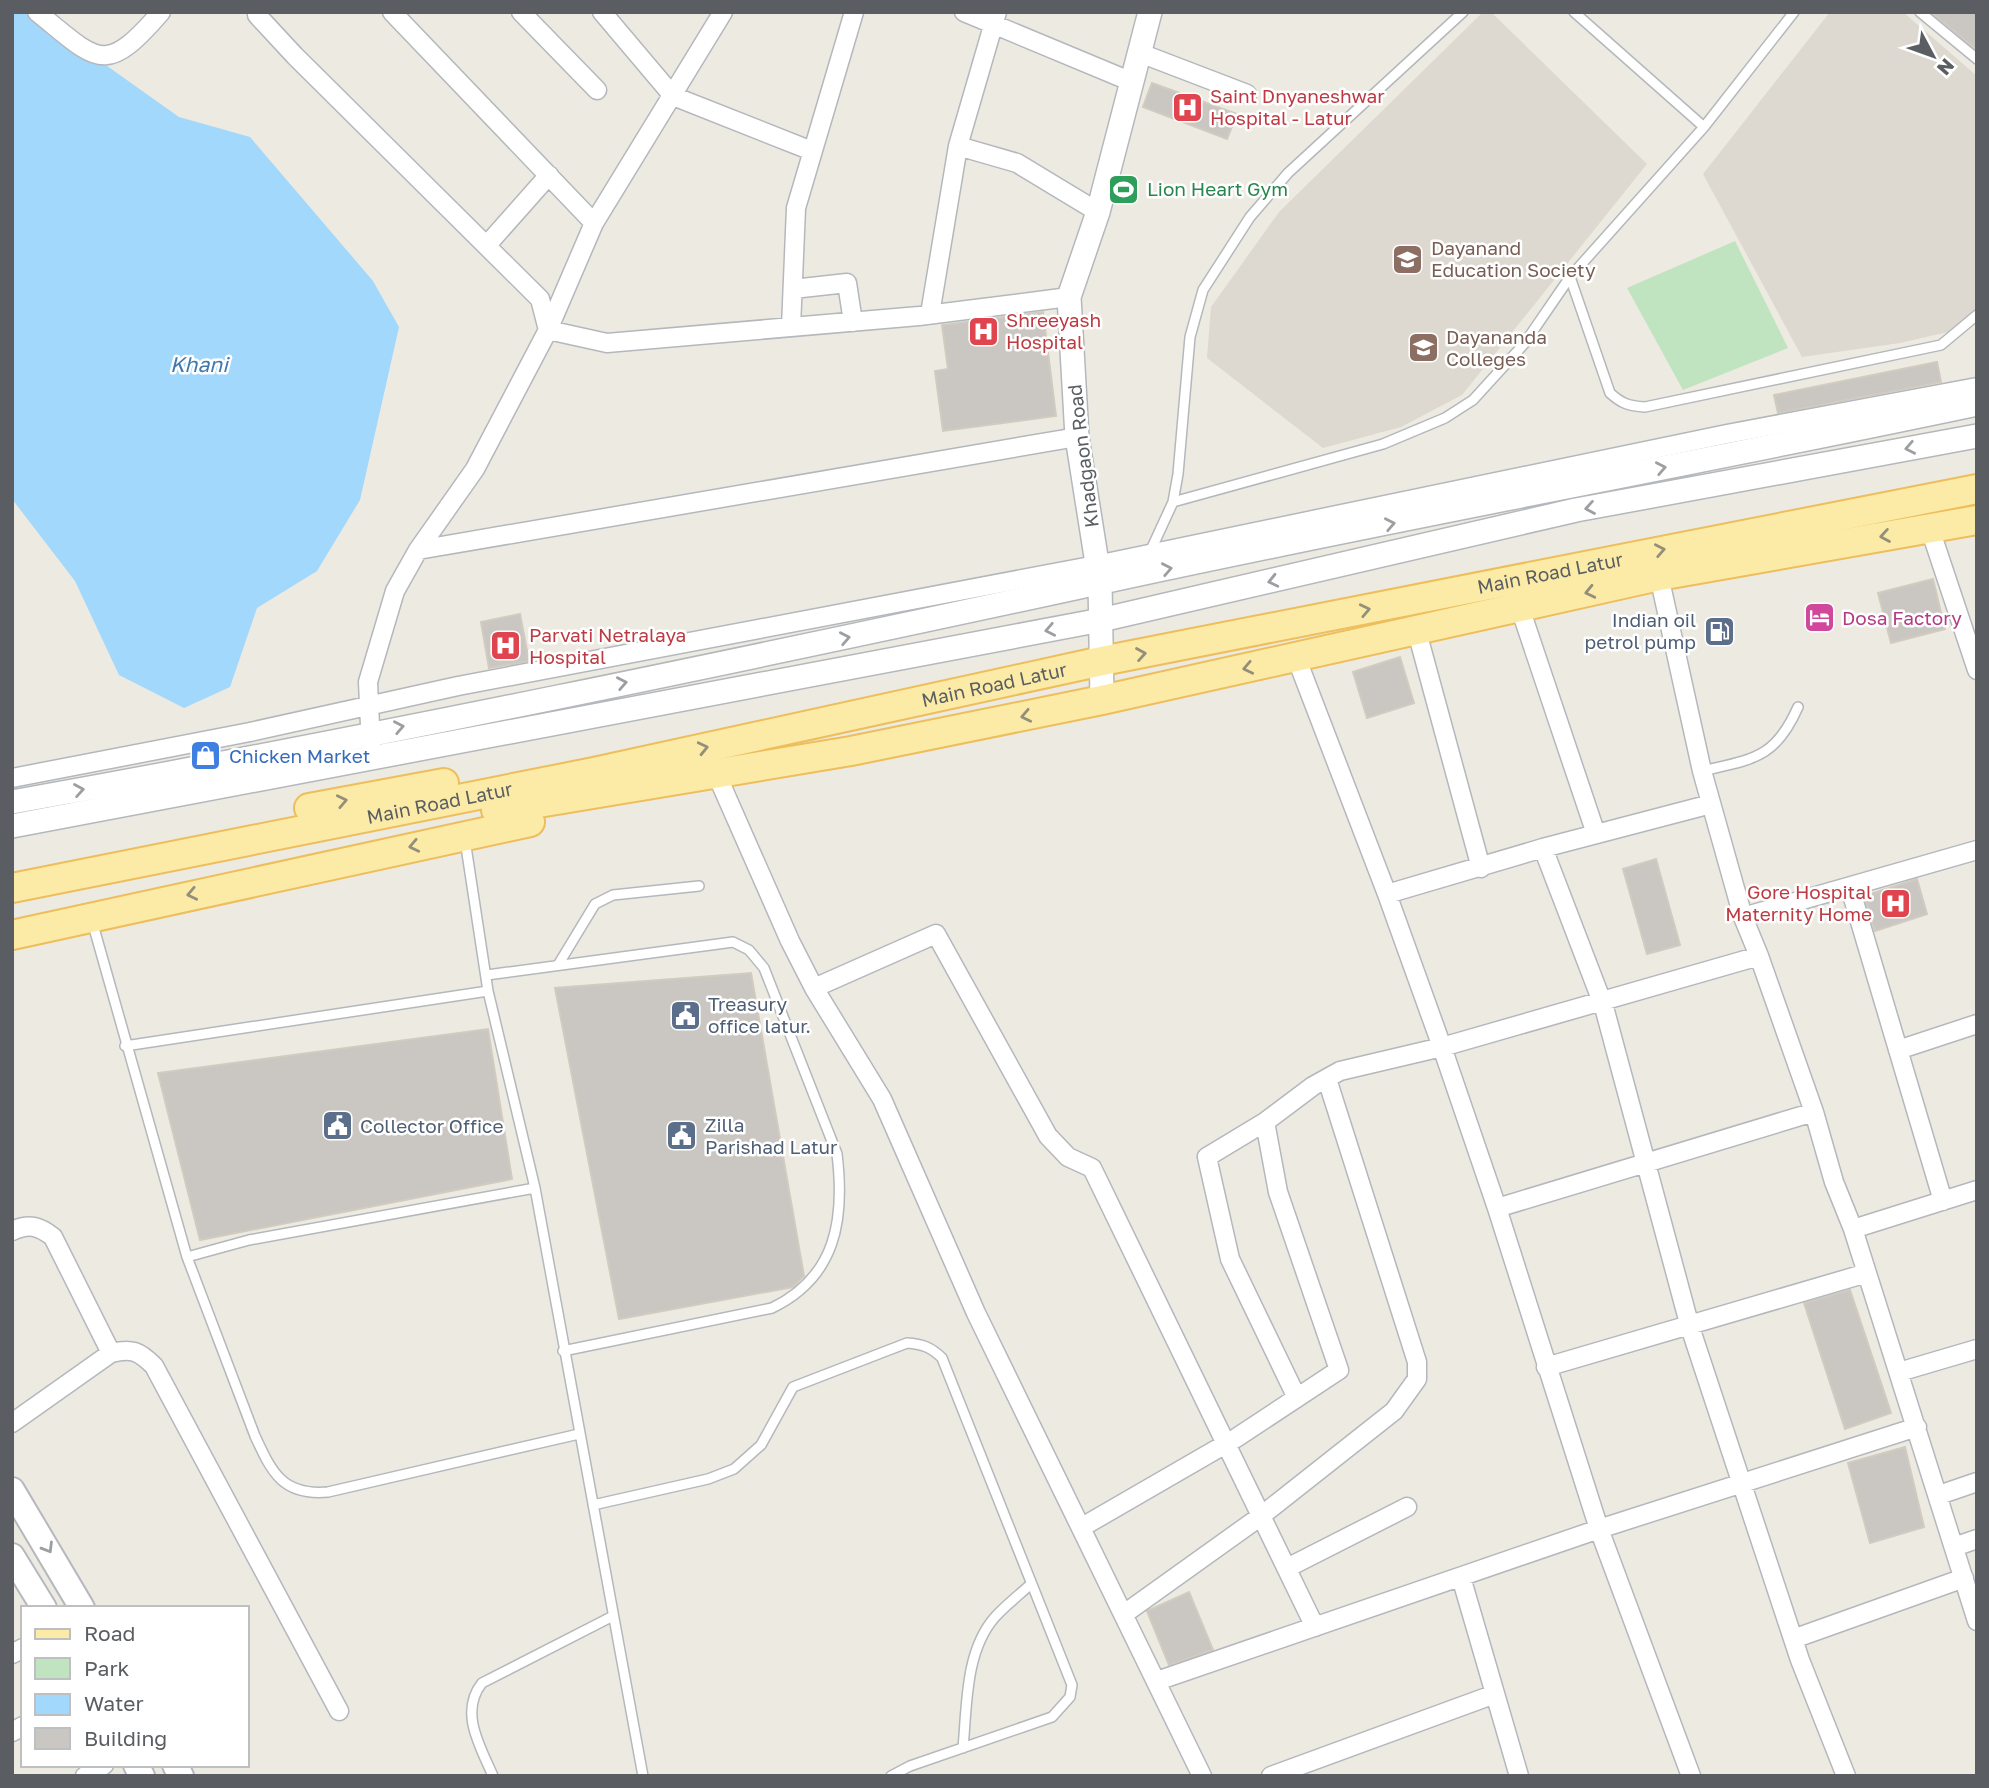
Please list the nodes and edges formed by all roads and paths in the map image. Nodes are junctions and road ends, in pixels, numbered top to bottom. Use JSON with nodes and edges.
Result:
{"nodes":[{"id":1,"x":37,"y":12,"type":"edge"},
{"id":2,"x":161,"y":12,"type":"edge"},
{"id":3,"x":260,"y":12,"type":"edge"},
{"id":4,"x":392,"y":12,"type":"edge"},
{"id":5,"x":521,"y":12,"type":"edge"},
{"id":6,"x":602,"y":12,"type":"edge"},
{"id":7,"x":723,"y":12,"type":"edge"},
{"id":8,"x":854,"y":12,"type":"edge"},
{"id":9,"x":964,"y":12,"type":"edge"},
{"id":10,"x":1150,"y":12,"type":"edge"},
{"id":11,"x":1463,"y":12,"type":"edge"},
{"id":12,"x":1574,"y":12,"type":"edge"},
{"id":13,"x":1794,"y":12,"type":"edge"},
{"id":14,"x":1920,"y":12,"type":"edge"},
{"id":15,"x":995,"y":18,"type":"edge"},
{"id":16,"x":1140,"y":53,"type":"junction"},
{"id":17,"x":1977,"y":59,"type":"edge"},
{"id":18,"x":1132,"y":82,"type":"junction"},
{"id":19,"x":597,"y":90,"type":"dead end"},
{"id":20,"x":1247,"y":94,"type":"dead end"},
{"id":21,"x":673,"y":96,"type":"junction"},
{"id":22,"x":1704,"y":127,"type":"junction"},
{"id":23,"x":958,"y":146,"type":"junction"},
{"id":24,"x":812,"y":151,"type":"junction"},
{"id":25,"x":549,"y":175,"type":"junction"},
{"id":26,"x":1098,"y":212,"type":"junction"},
{"id":27,"x":594,"y":223,"type":"junction"},
{"id":28,"x":487,"y":245,"type":"junction"},
{"id":29,"x":1570,"y":277,"type":"junction"},
{"id":30,"x":793,"y":289,"type":"junction"},
{"id":31,"x":1069,"y":297,"type":"junction"},
{"id":32,"x":930,"y":314,"type":"junction"},
{"id":33,"x":1977,"y":315,"type":"edge"},
{"id":34,"x":853,"y":322,"type":"junction"},
{"id":35,"x":791,"y":327,"type":"junction"},
{"id":36,"x":548,"y":330,"type":"junction"},
{"id":37,"x":1977,"y":387,"type":"edge"},
{"id":38,"x":1969,"y":406,"type":"edge"},
{"id":39,"x":1077,"y":437,"type":"junction"},
{"id":40,"x":1971,"y":437,"type":"edge"},
{"id":41,"x":1977,"y":489,"type":"edge"},
{"id":42,"x":1173,"y":502,"type":"junction"},
{"id":43,"x":1977,"y":520,"type":"edge"},
{"id":44,"x":1930,"y":529,"type":"junction"},
{"id":45,"x":418,"y":550,"type":"junction"},
{"id":46,"x":1149,"y":554,"type":"junction"},
{"id":47,"x":1098,"y":573,"type":"junction"},
{"id":48,"x":1659,"y":576,"type":"junction"},
{"id":49,"x":1520,"y":608,"type":"junction"},
{"id":50,"x":1101,"y":620,"type":"junction"},
{"id":51,"x":1416,"y":632,"type":"junction"},
{"id":52,"x":1296,"y":657,"type":"junction"},
{"id":53,"x":1102,"y":661,"type":"junction"},
{"id":54,"x":1977,"y":670,"type":"edge"},
{"id":55,"x":1102,"y":700,"type":"junction"},
{"id":56,"x":368,"y":707,"type":"junction"},
{"id":57,"x":1798,"y":707,"type":"dead end"},
{"id":58,"x":369,"y":733,"type":"junction"},
{"id":59,"x":372,"y":758,"type":"junction"},
{"id":60,"x":666,"y":769,"type":"junction"},
{"id":61,"x":1702,"y":771,"type":"junction"},
{"id":62,"x":716,"y":773,"type":"junction"},
{"id":63,"x":12,"y":778,"type":"edge"},
{"id":64,"x":12,"y":802,"type":"edge"},
{"id":65,"x":1711,"y":804,"type":"junction"},
{"id":66,"x":12,"y":826,"type":"edge"},
{"id":67,"x":1596,"y":834,"type":"junction"},
{"id":68,"x":464,"y":835,"type":"junction"},
{"id":69,"x":1543,"y":848,"type":"junction"},
{"id":70,"x":1977,"y":850,"type":"edge"},
{"id":71,"x":1481,"y":868,"type":"junction"},
{"id":72,"x":12,"y":874,"type":"edge"},
{"id":73,"x":699,"y":886,"type":"dead end"},
{"id":74,"x":12,"y":888,"type":"edge"},
{"id":75,"x":1850,"y":888,"type":"junction"},
{"id":76,"x":1387,"y":894,"type":"junction"},
{"id":77,"x":12,"y":905,"type":"edge"},
{"id":78,"x":91,"y":916,"type":"junction"},
{"id":79,"x":1742,"y":917,"type":"junction"},
{"id":80,"x":12,"y":934,"type":"edge"},
{"id":81,"x":1759,"y":956,"type":"junction"},
{"id":82,"x":558,"y":965,"type":"junction"},
{"id":83,"x":487,"y":975,"type":"junction"},
{"id":84,"x":814,"y":988,"type":"junction"},
{"id":85,"x":488,"y":991,"type":"junction"},
{"id":86,"x":1601,"y":1001,"type":"junction"},
{"id":87,"x":1977,"y":1024,"type":"edge"},
{"id":88,"x":125,"y":1046,"type":"junction"},
{"id":89,"x":1442,"y":1047,"type":"junction"},
{"id":90,"x":1898,"y":1050,"type":"junction"},
{"id":91,"x":1327,"y":1079,"type":"junction"},
{"id":92,"x":1814,"y":1112,"type":"junction"},
{"id":93,"x":1265,"y":1122,"type":"junction"},
{"id":94,"x":1646,"y":1163,"type":"junction"},
{"id":95,"x":535,"y":1188,"type":"junction"},
{"id":96,"x":1977,"y":1190,"type":"edge"},
{"id":97,"x":1943,"y":1201,"type":"junction"},
{"id":98,"x":1497,"y":1208,"type":"junction"},
{"id":99,"x":1853,"y":1229,"type":"junction"},
{"id":100,"x":12,"y":1231,"type":"edge"},
{"id":101,"x":187,"y":1257,"type":"junction"},
{"id":102,"x":1867,"y":1273,"type":"junction"},
{"id":103,"x":1690,"y":1325,"type":"junction"},
{"id":104,"x":1977,"y":1349,"type":"edge"},
{"id":105,"x":563,"y":1352,"type":"junction"},
{"id":106,"x":111,"y":1353,"type":"junction"},
{"id":107,"x":1546,"y":1367,"type":"junction"},
{"id":108,"x":1899,"y":1372,"type":"junction"},
{"id":109,"x":1297,"y":1398,"type":"junction"},
{"id":110,"x":12,"y":1423,"type":"edge"},
{"id":111,"x":1917,"y":1427,"type":"junction"},
{"id":112,"x":579,"y":1434,"type":"junction"},
{"id":113,"x":1226,"y":1444,"type":"junction"},
{"id":114,"x":1977,"y":1482,"type":"edge"},
{"id":115,"x":1741,"y":1484,"type":"junction"},
{"id":116,"x":12,"y":1490,"type":"edge"},
{"id":117,"x":1939,"y":1495,"type":"junction"},
{"id":118,"x":593,"y":1505,"type":"junction"},
{"id":119,"x":1406,"y":1507,"type":"dead end"},
{"id":120,"x":1261,"y":1516,"type":"junction"},
{"id":121,"x":1082,"y":1527,"type":"junction"},
{"id":122,"x":1599,"y":1529,"type":"junction"},
{"id":123,"x":1977,"y":1539,"type":"edge"},
{"id":124,"x":1954,"y":1547,"type":"junction"},
{"id":125,"x":14,"y":1562,"type":"edge"},
{"id":126,"x":1287,"y":1568,"type":"junction"},
{"id":127,"x":1461,"y":1577,"type":"junction"},
{"id":128,"x":1964,"y":1578,"type":"junction"},
{"id":129,"x":1031,"y":1584,"type":"junction"},
{"id":130,"x":43,"y":1606,"type":"edge"},
{"id":131,"x":81,"y":1606,"type":"edge"},
{"id":132,"x":1124,"y":1614,"type":"junction"},
{"id":133,"x":613,"y":1616,"type":"junction"},
{"id":134,"x":1977,"y":1621,"type":"edge"},
{"id":135,"x":1315,"y":1626,"type":"junction"},
{"id":136,"x":1793,"y":1639,"type":"junction"},
{"id":137,"x":1157,"y":1681,"type":"junction"},
{"id":138,"x":1495,"y":1694,"type":"junction"},
{"id":139,"x":340,"y":1711,"type":"dead end"},
{"id":140,"x":963,"y":1748,"type":"junction"},
{"id":141,"x":101,"y":1767,"type":"edge"},
{"id":142,"x":85,"y":1776,"type":"edge"},
{"id":143,"x":493,"y":1776,"type":"edge"},
{"id":144,"x":643,"y":1776,"type":"edge"},
{"id":145,"x":891,"y":1776,"type":"edge"},
{"id":146,"x":1202,"y":1776,"type":"edge"},
{"id":147,"x":1271,"y":1776,"type":"edge"},
{"id":148,"x":1519,"y":1776,"type":"edge"},
{"id":149,"x":1691,"y":1776,"type":"edge"},
{"id":150,"x":1846,"y":1776,"type":"edge"}],
"edges":[{"from":1,"to":2,"type":"street"},
{"from":3,"to":28,"type":"street"},
{"from":4,"to":25,"type":"street"},
{"from":5,"to":19,"type":"street"},
{"from":6,"to":21,"type":"street"},
{"from":7,"to":21,"type":"street"},
{"from":8,"to":24,"type":"street"},
{"from":9,"to":15,"type":"street"},
{"from":10,"to":16,"type":"street","name":"Khadgaon Road"},
{"from":11,"to":42,"type":"lane"},
{"from":12,"to":22,"type":"lane"},
{"from":13,"to":22,"type":"lane"},
{"from":14,"to":17,"type":"lane"},
{"from":15,"to":18,"type":"street"},
{"from":15,"to":23,"type":"street"},
{"from":16,"to":18,"type":"street","name":"Khadgaon Road"},
{"from":16,"to":20,"type":"street"},
{"from":18,"to":26,"type":"street","name":"Khadgaon Road"},
{"from":21,"to":24,"type":"street"},
{"from":21,"to":27,"type":"street"},
{"from":22,"to":29,"type":"lane"},
{"from":23,"to":26,"type":"street"},
{"from":23,"to":32,"type":"street"},
{"from":24,"to":30,"type":"street"},
{"from":25,"to":27,"type":"street"},
{"from":25,"to":28,"type":"street"},
{"from":26,"to":31,"type":"street","name":"Khadgaon Road"},
{"from":27,"to":36,"type":"street"},
{"from":28,"to":36,"type":"street"},
{"from":29,"to":33,"type":"lane"},
{"from":29,"to":42,"type":"lane"},
{"from":30,"to":34,"type":"street"},
{"from":30,"to":35,"type":"street"},
{"from":31,"to":32,"type":"street"},
{"from":31,"to":39,"type":"street","name":"Khadgaon Road"},
{"from":32,"to":34,"type":"street"},
{"from":34,"to":35,"type":"street"},
{"from":35,"to":36,"type":"street"},
{"from":36,"to":45,"type":"street"},
{"from":37,"to":46,"type":"street"},
{"from":38,"to":40,"type":"street"},
{"from":47,"to":38,"type":"street","one_way":true},
{"from":39,"to":45,"type":"street"},
{"from":39,"to":47,"type":"street","name":"Khadgaon Road"},
{"from":40,"to":50,"type":"street","one_way":true},
{"from":53,"to":41,"type":"main road","name":"Main Road Latur","one_way":true},
{"from":42,"to":46,"type":"lane"},
{"from":43,"to":44,"type":"main road","name":"Main Road Latur"},
{"from":44,"to":48,"type":"main road","name":"Main Road Latur","one_way":true},
{"from":44,"to":54,"type":"street"},
{"from":45,"to":56,"type":"street"},
{"from":46,"to":47,"type":"street"},
{"from":47,"to":50,"type":"street","name":"Khadgaon Road"},
{"from":47,"to":56,"type":"street"},
{"from":58,"to":47,"type":"street","one_way":true},
{"from":48,"to":49,"type":"main road","name":"Main Road Latur","one_way":true},
{"from":48,"to":61,"type":"street"},
{"from":49,"to":51,"type":"main road","name":"Main Road Latur"},
{"from":49,"to":67,"type":"street"},
{"from":50,"to":53,"type":"street","name":"Khadgaon Road"},
{"from":50,"to":59,"type":"street","one_way":true},
{"from":51,"to":52,"type":"main road","name":"Main Road Latur"},
{"from":51,"to":71,"type":"street"},
{"from":52,"to":55,"type":"main road","name":"Main Road Latur","one_way":true},
{"from":52,"to":76,"type":"street"},
{"from":53,"to":55,"type":"street","name":"Khadgaon Road"},
{"from":60,"to":53,"type":"main road","name":"Main Road Latur","one_way":true},
{"from":55,"to":62,"type":"main road","name":"Main Road Latur","one_way":true},
{"from":56,"to":58,"type":"street"},
{"from":56,"to":63,"type":"street"},
{"from":57,"to":61,"type":"lane"},
{"from":58,"to":59,"type":"street"},
{"from":64,"to":58,"type":"street","one_way":true},
{"from":59,"to":66,"type":"street"},
{"from":60,"to":62,"type":"main road","name":"Main Road Latur"},
{"from":60,"to":68,"type":"main road"},
{"from":72,"to":60,"type":"main road","one_way":true},
{"from":60,"to":74,"type":"main road","name":"Main Road Latur"},
{"from":60,"to":77,"type":"main road","name":"Main Road Latur"},
{"from":61,"to":65,"type":"street"},
{"from":62,"to":84,"type":"street"},
{"from":65,"to":67,"type":"street"},
{"from":65,"to":79,"type":"street"},
{"from":67,"to":69,"type":"street"},
{"from":68,"to":78,"type":"main road","one_way":true},
{"from":68,"to":83,"type":"lane"},
{"from":69,"to":71,"type":"street"},
{"from":69,"to":86,"type":"street"},
{"from":70,"to":75,"type":"street"},
{"from":71,"to":76,"type":"street"},
{"from":73,"to":82,"type":"lane"},
{"from":75,"to":79,"type":"street"},
{"from":75,"to":90,"type":"street"},
{"from":76,"to":89,"type":"street"},
{"from":78,"to":80,"type":"main road"},
{"from":78,"to":88,"type":"lane"},
{"from":79,"to":81,"type":"street"},
{"from":81,"to":86,"type":"street"},
{"from":81,"to":92,"type":"street"},
{"from":82,"to":83,"type":"lane"},
{"from":82,"to":105,"type":"lane"},
{"from":83,"to":85,"type":"lane"},
{"from":84,"to":113,"type":"street"},
{"from":84,"to":121,"type":"street"},
{"from":85,"to":88,"type":"lane"},
{"from":85,"to":95,"type":"lane"},
{"from":86,"to":89,"type":"street"},
{"from":86,"to":94,"type":"street"},
{"from":87,"to":90,"type":"street"},
{"from":88,"to":101,"type":"lane"},
{"from":89,"to":91,"type":"street"},
{"from":89,"to":98,"type":"street"},
{"from":90,"to":97,"type":"street"},
{"from":91,"to":93,"type":"street"},
{"from":91,"to":120,"type":"street"},
{"from":92,"to":94,"type":"street"},
{"from":92,"to":99,"type":"street"},
{"from":93,"to":109,"type":"street"},
{"from":93,"to":109,"type":"street"},
{"from":94,"to":98,"type":"street"},
{"from":94,"to":103,"type":"street"},
{"from":95,"to":101,"type":"lane"},
{"from":95,"to":105,"type":"lane"},
{"from":96,"to":97,"type":"street"},
{"from":97,"to":99,"type":"street"},
{"from":98,"to":107,"type":"street"},
{"from":99,"to":102,"type":"street"},
{"from":100,"to":106,"type":"street"},
{"from":101,"to":112,"type":"lane"},
{"from":102,"to":103,"type":"street"},
{"from":102,"to":108,"type":"street"},
{"from":103,"to":107,"type":"street"},
{"from":103,"to":115,"type":"street"},
{"from":104,"to":108,"type":"street"},
{"from":105,"to":112,"type":"lane"},
{"from":106,"to":110,"type":"street"},
{"from":106,"to":139,"type":"street"},
{"from":107,"to":122,"type":"street"},
{"from":108,"to":111,"type":"street"},
{"from":109,"to":113,"type":"street"},
{"from":111,"to":115,"type":"street"},
{"from":111,"to":117,"type":"street"},
{"from":112,"to":118,"type":"lane"},
{"from":113,"to":120,"type":"street"},
{"from":113,"to":121,"type":"street"},
{"from":114,"to":117,"type":"street"},
{"from":115,"to":122,"type":"street"},
{"from":115,"to":136,"type":"street"},
{"from":116,"to":131,"type":"main road","one_way":true},
{"from":117,"to":124,"type":"street"},
{"from":118,"to":129,"type":"lane"},
{"from":118,"to":133,"type":"lane"},
{"from":119,"to":126,"type":"street"},
{"from":120,"to":126,"type":"street"},
{"from":120,"to":132,"type":"street"},
{"from":121,"to":132,"type":"street"},
{"from":122,"to":127,"type":"street"},
{"from":122,"to":149,"type":"street"},
{"from":123,"to":124,"type":"street"},
{"from":124,"to":128,"type":"street"},
{"from":125,"to":130,"type":"main road"},
{"from":126,"to":135,"type":"street"},
{"from":127,"to":135,"type":"street"},
{"from":127,"to":138,"type":"street"},
{"from":128,"to":134,"type":"street"},
{"from":128,"to":136,"type":"street"},
{"from":129,"to":140,"type":"lane"},
{"from":129,"to":140,"type":"lane"},
{"from":132,"to":137,"type":"street"},
{"from":133,"to":143,"type":"lane"},
{"from":133,"to":144,"type":"lane"},
{"from":135,"to":137,"type":"street"},
{"from":136,"to":150,"type":"street"},
{"from":137,"to":146,"type":"street"},
{"from":138,"to":147,"type":"street"},
{"from":138,"to":148,"type":"street"},
{"from":140,"to":145,"type":"lane"},
{"from":141,"to":142,"type":"street"}]}
